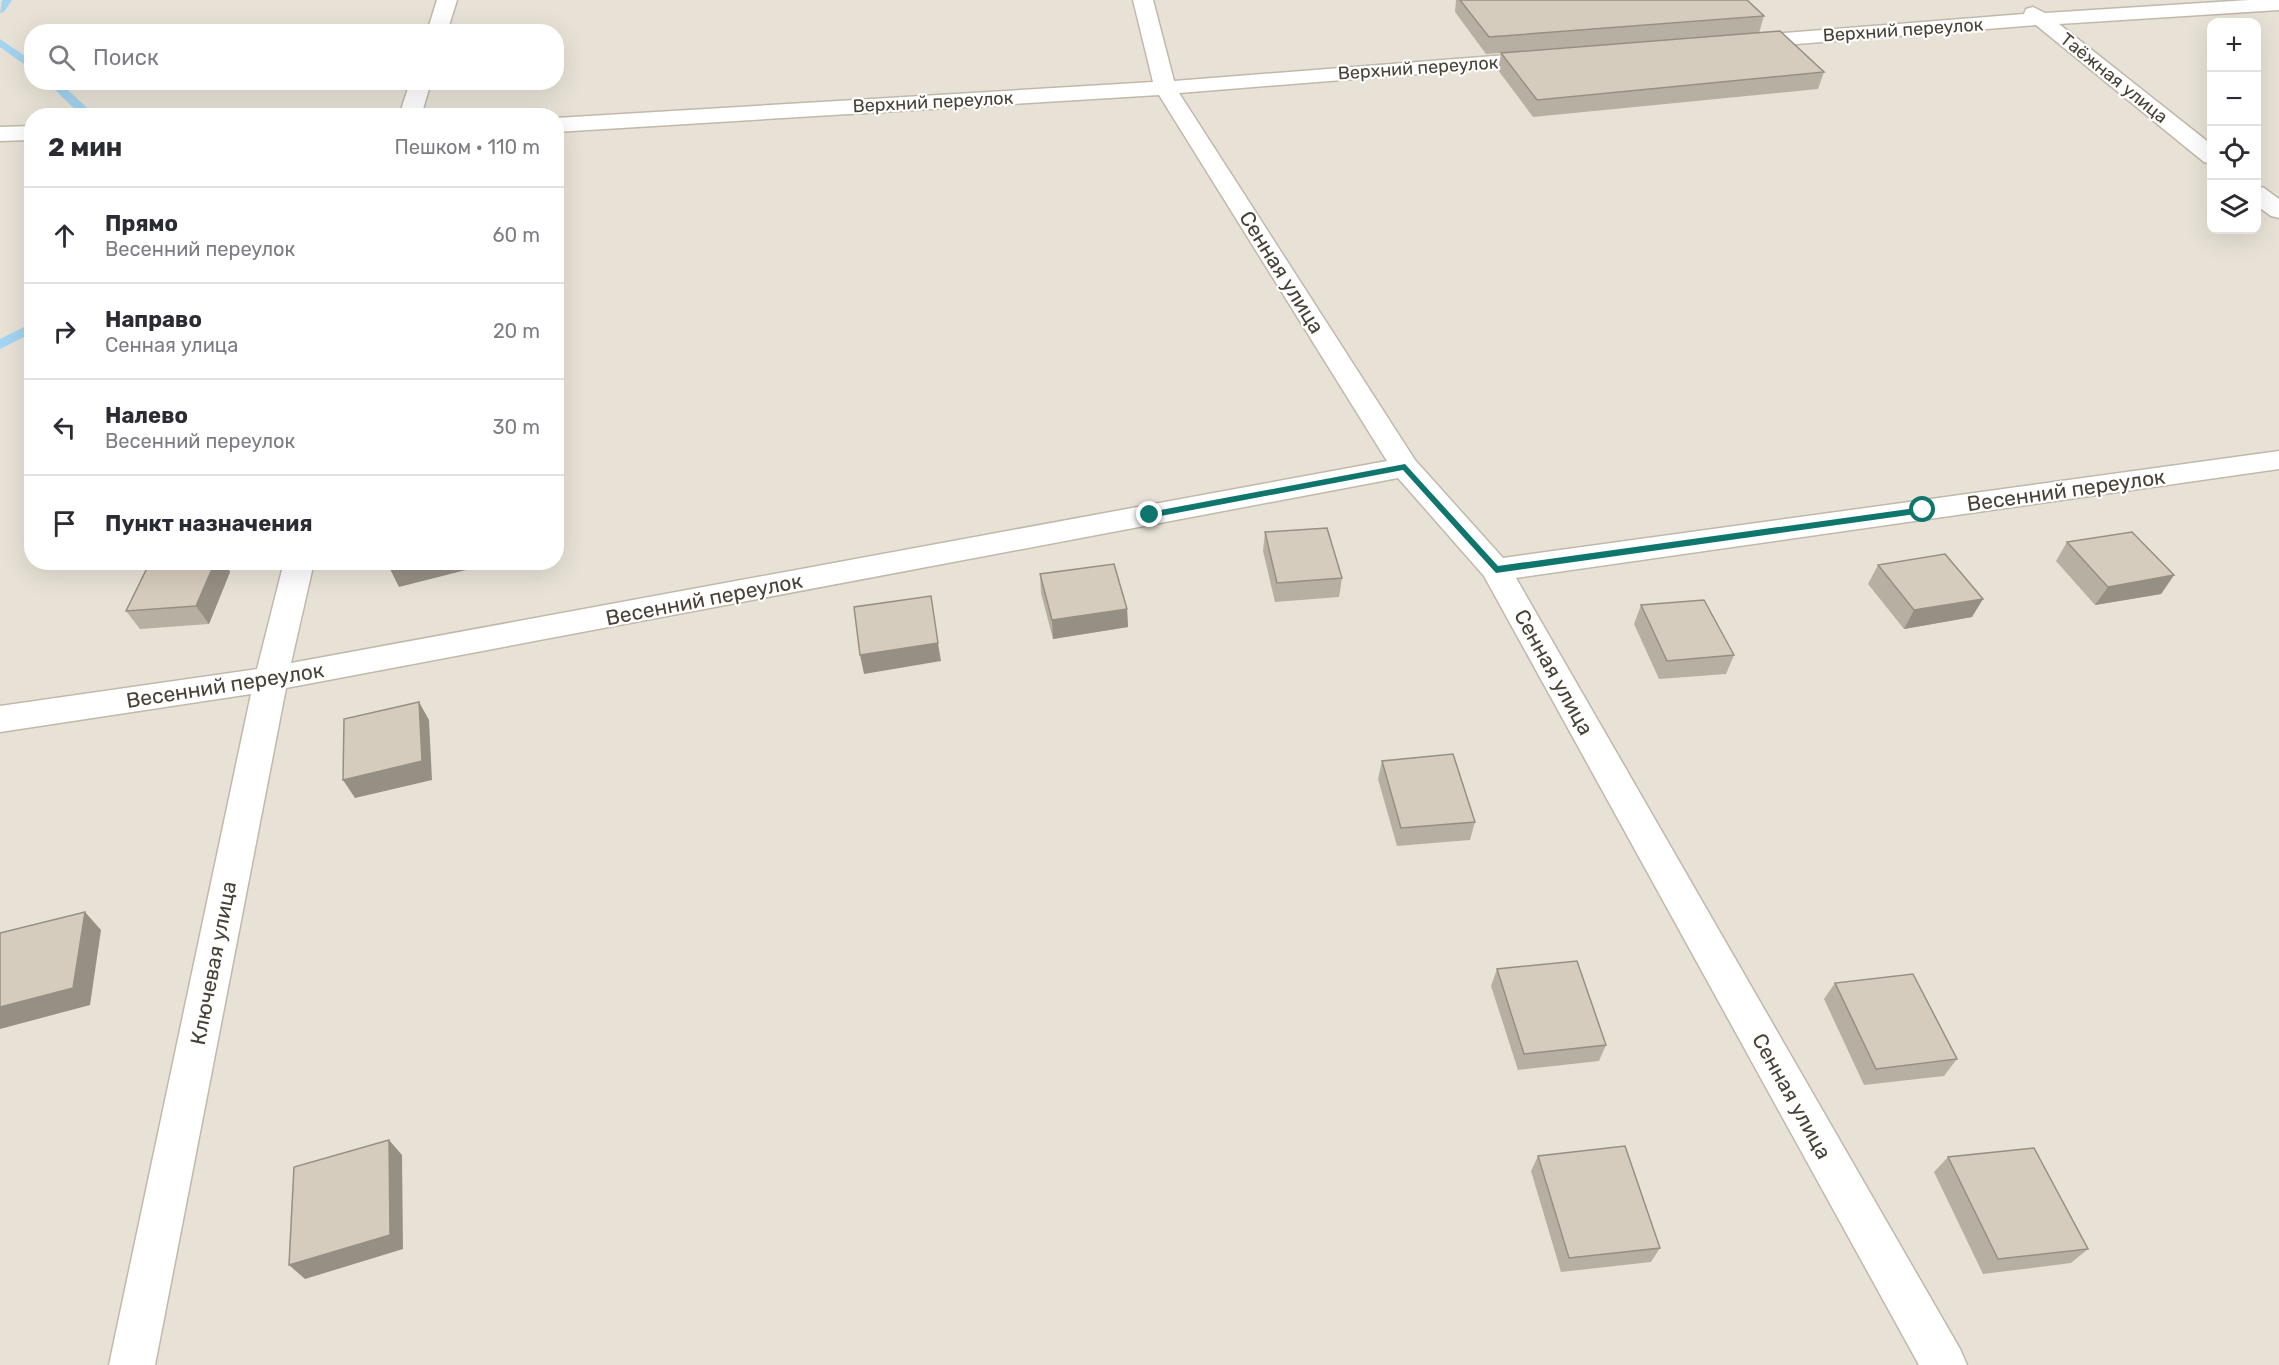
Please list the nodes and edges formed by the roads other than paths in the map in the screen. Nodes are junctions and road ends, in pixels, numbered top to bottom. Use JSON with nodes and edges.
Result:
{"nodes":[{"id":1,"x":447,"y":0,"type":"edge"},
{"id":2,"x":1143,"y":0,"type":"edge"},
{"id":3,"x":2017,"y":0,"type":"edge"},
{"id":4,"x":2279,"y":4,"type":"edge"},
{"id":5,"x":2040,"y":19,"type":"junction"},
{"id":6,"x":440,"y":24,"type":"edge"},
{"id":7,"x":1721,"y":44,"type":"edge"},
{"id":8,"x":1567,"y":56,"type":"edge"},
{"id":9,"x":1165,"y":88,"type":"junction"},
{"id":10,"x":419,"y":90,"type":"edge"},
{"id":11,"x":413,"y":108,"type":"edge"},
{"id":12,"x":564,"y":125,"type":"edge"},
{"id":13,"x":24,"y":133,"type":"edge"},
{"id":14,"x":0,"y":134,"type":"edge"},
{"id":15,"x":2207,"y":154,"type":"edge"},
{"id":16,"x":2261,"y":197,"type":"edge"},
{"id":17,"x":2279,"y":211,"type":"edge"},
{"id":18,"x":2279,"y":460,"type":"edge"},
{"id":19,"x":1405,"y":467,"type":"junction"},
{"id":20,"x":297,"y":570,"type":"edge"},
{"id":21,"x":1496,"y":570,"type":"junction"},
{"id":22,"x":271,"y":680,"type":"junction"},
{"id":23,"x":0,"y":719,"type":"edge"},
{"id":24,"x":132,"y":1365,"type":"edge"},
{"id":25,"x":1944,"y":1365,"type":"edge"}],
"edges":[{"from":1,"to":6,"type":"street"},
{"from":2,"to":9,"type":"street","name":"Сенная улица"},
{"from":3,"to":5,"type":"street","name":"Таёжная улица"},
{"from":4,"to":5,"type":"street","name":"Верхний переулок"},
{"from":5,"to":7,"type":"street","name":"Верхний переулок"},
{"from":5,"to":15,"type":"street","name":"Таёжная улица"},
{"from":8,"to":9,"type":"street","name":"Верхний переулок"},
{"from":9,"to":12,"type":"street","name":"Верхний переулок"},
{"from":9,"to":19,"type":"street","name":"Сенная улица"},
{"from":10,"to":11,"type":"street"},
{"from":13,"to":14,"type":"street"},
{"from":16,"to":17,"type":"street"},
{"from":18,"to":21,"type":"street","name":"Весенний переулок"},
{"from":19,"to":21,"type":"street","name":"Сенная улица"},
{"from":19,"to":22,"type":"street","name":"Весенний переулок"},
{"from":20,"to":22,"type":"street","name":"Ключевая улица"},
{"from":21,"to":25,"type":"street","name":"Сенная улица"},
{"from":22,"to":23,"type":"street","name":"Весенний переулок"},
{"from":22,"to":24,"type":"street","name":"Ключевая улица"}]}
